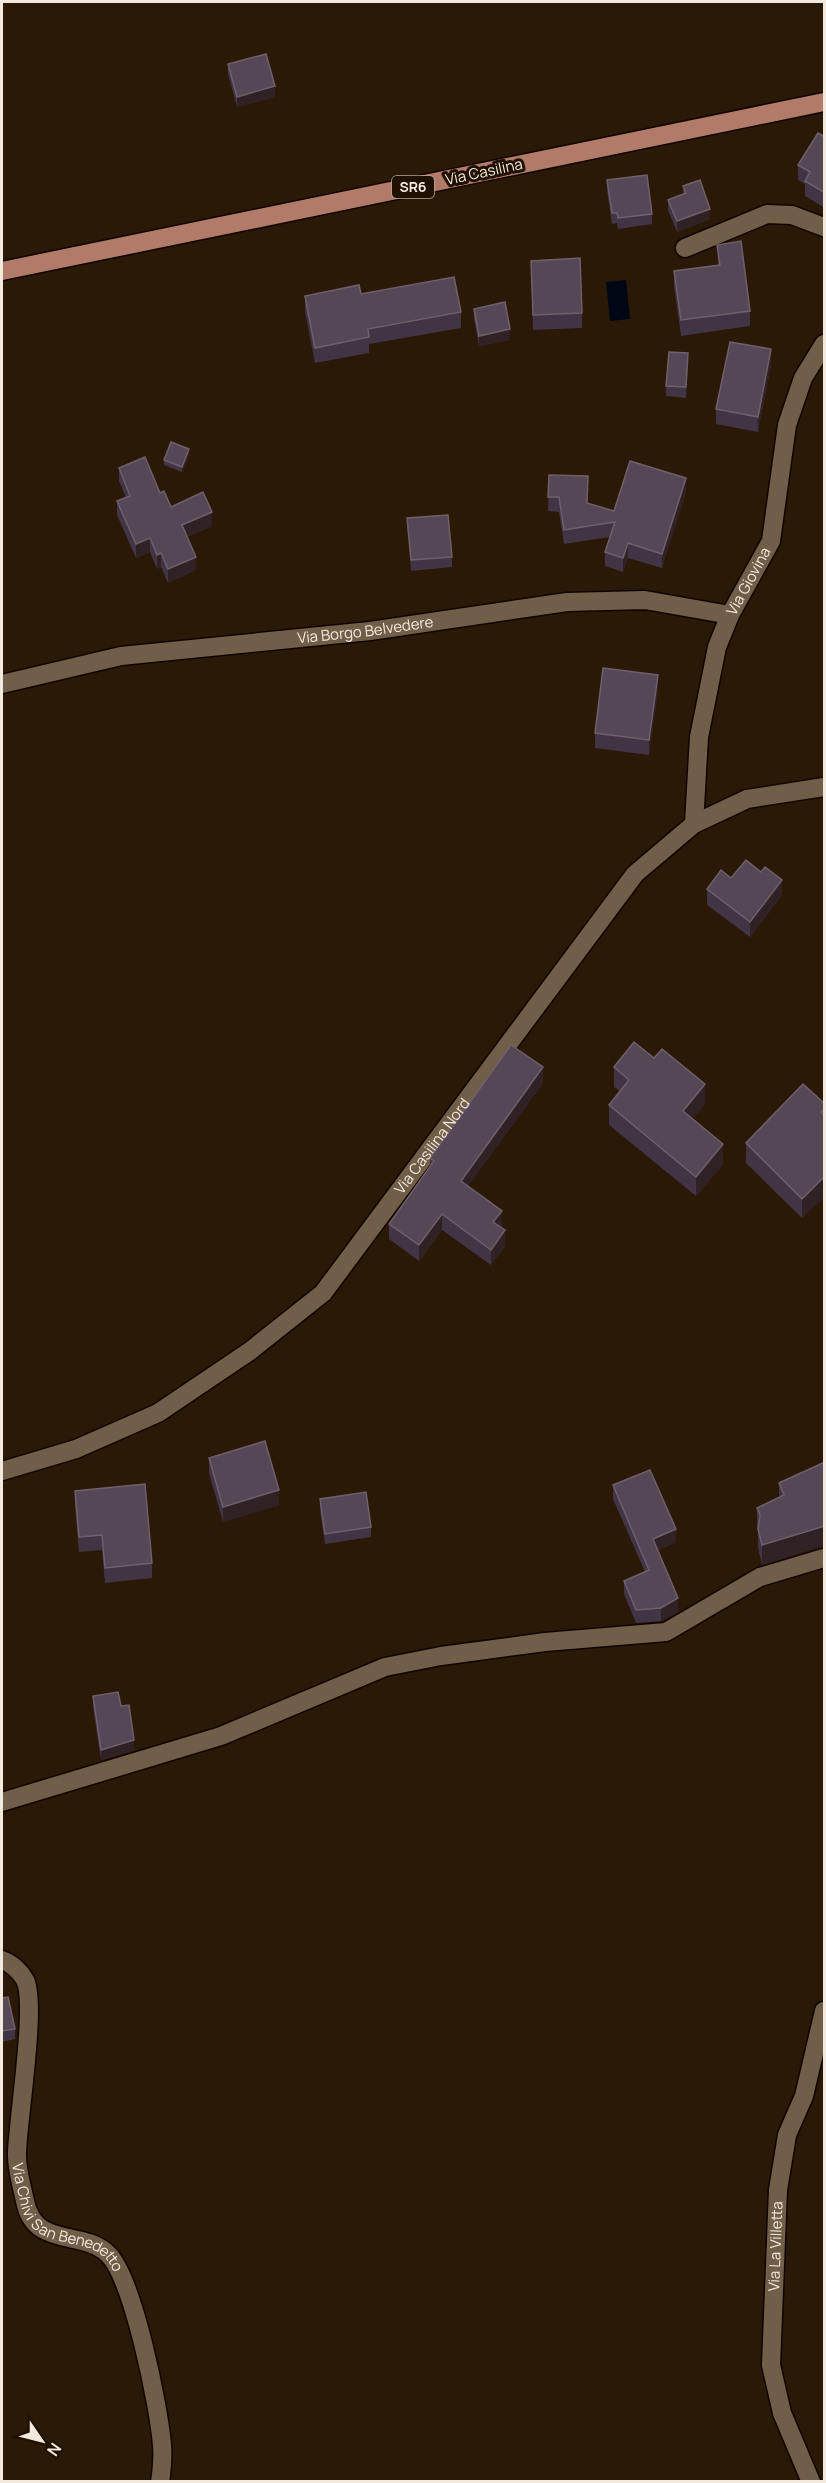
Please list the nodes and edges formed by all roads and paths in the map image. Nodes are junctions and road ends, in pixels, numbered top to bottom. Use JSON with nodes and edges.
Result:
{"nodes":[{"id":1,"x":825,"y":102,"type":"edge"},
{"id":2,"x":825,"y":227,"type":"edge"},
{"id":3,"x":685,"y":248,"type":"dead end"},
{"id":4,"x":2,"y":271,"type":"edge"},
{"id":5,"x":825,"y":344,"type":"edge"},
{"id":6,"x":730,"y":615,"type":"junction"},
{"id":7,"x":2,"y":684,"type":"edge"},
{"id":8,"x":825,"y":787,"type":"edge"},
{"id":9,"x":693,"y":824,"type":"junction"},
{"id":10,"x":2,"y":1472,"type":"edge"},
{"id":11,"x":825,"y":1558,"type":"edge"},
{"id":12,"x":2,"y":1802,"type":"edge"},
{"id":13,"x":2,"y":1960,"type":"edge"},
{"id":14,"x":825,"y":2011,"type":"edge"},
{"id":15,"x":160,"y":2481,"type":"edge"},
{"id":16,"x":811,"y":2481,"type":"edge"}],
"edges":[{"from":1,"to":4,"type":"main road","name":"Via Casilina","number":"SR6"},
{"from":2,"to":3,"type":"street"},
{"from":5,"to":6,"type":"street","name":"Via Giovina"},
{"from":6,"to":7,"type":"street","name":"Via Borgo Belvedere"},
{"from":6,"to":9,"type":"street","name":"Via Giovina"},
{"from":8,"to":9,"type":"street","name":"Via Casilina Nord"},
{"from":9,"to":10,"type":"street","name":"Via Casilina Nord"},
{"from":11,"to":12,"type":"street"},
{"from":13,"to":15,"type":"street","name":"Via Chivi San Benedetto"},
{"from":14,"to":16,"type":"street","name":"Via La Villetta"}]}
